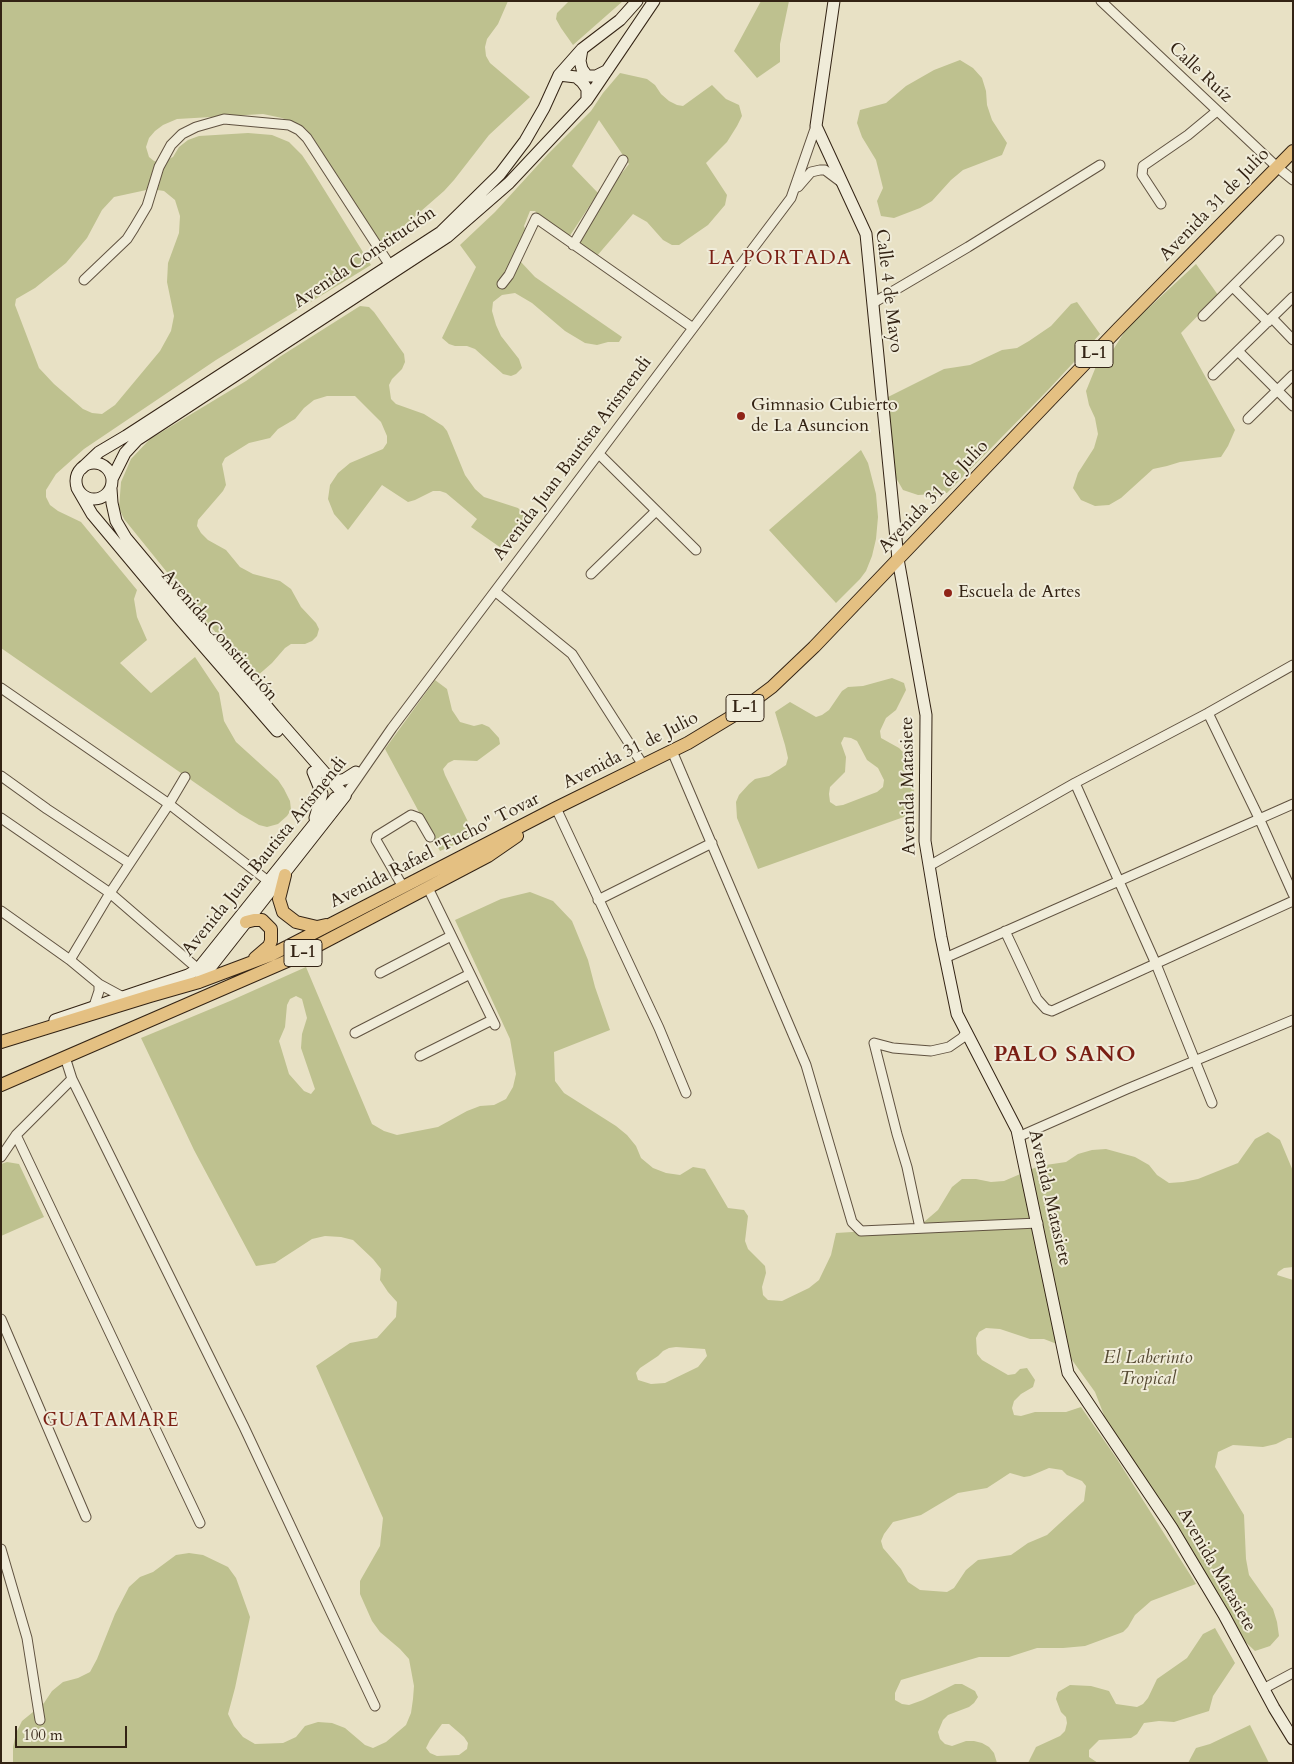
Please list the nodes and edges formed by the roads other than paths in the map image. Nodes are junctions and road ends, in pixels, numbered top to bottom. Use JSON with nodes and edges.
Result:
{"nodes":[{"id":1,"x":637,"y":1,"type":"edge"},
{"id":2,"x":654,"y":1,"type":"edge"},
{"id":3,"x":834,"y":1,"type":"edge"},
{"id":4,"x":1101,"y":1,"type":"edge"},
{"id":5,"x":582,"y":48,"type":"junction"},
{"id":6,"x":609,"y":69,"type":"junction"},
{"id":7,"x":559,"y":75,"type":"junction"},
{"id":8,"x":587,"y":100,"type":"junction"},
{"id":9,"x":1217,"y":111,"type":"junction"},
{"id":10,"x":816,"y":126,"type":"junction"},
{"id":11,"x":1293,"y":151,"type":"edge"},
{"id":12,"x":623,"y":160,"type":"dead end"},
{"id":13,"x":1100,"y":166,"type":"dead end"},
{"id":14,"x":1277,"y":167,"type":"junction"},
{"id":15,"x":1293,"y":180,"type":"edge"},
{"id":16,"x":844,"y":184,"type":"junction"},
{"id":17,"x":791,"y":198,"type":"junction"},
{"id":18,"x":1161,"y":204,"type":"dead end"},
{"id":19,"x":1279,"y":240,"type":"dead end"},
{"id":20,"x":574,"y":245,"type":"junction"},
{"id":21,"x":390,"y":264,"type":"junction"},
{"id":22,"x":84,"y":280,"type":"dead end"},
{"id":23,"x":502,"y":284,"type":"dead end"},
{"id":24,"x":1233,"y":287,"type":"junction"},
{"id":25,"x":1293,"y":297,"type":"edge"},
{"id":26,"x":873,"y":303,"type":"junction"},
{"id":27,"x":1203,"y":316,"type":"dead end"},
{"id":28,"x":1270,"y":320,"type":"junction"},
{"id":29,"x":693,"y":328,"type":"junction"},
{"id":30,"x":1293,"y":340,"type":"edge"},
{"id":31,"x":1238,"y":351,"type":"junction"},
{"id":32,"x":1293,"y":375,"type":"edge"},
{"id":33,"x":1213,"y":376,"type":"dead end"},
{"id":34,"x":1277,"y":390,"type":"junction"},
{"id":35,"x":1293,"y":406,"type":"edge"},
{"id":36,"x":1248,"y":419,"type":"dead end"},
{"id":37,"x":599,"y":454,"type":"junction"},
{"id":38,"x":81,"y":469,"type":"junction"},
{"id":39,"x":111,"y":484,"type":"junction"},
{"id":40,"x":77,"y":488,"type":"junction"},
{"id":41,"x":656,"y":511,"type":"junction"},
{"id":42,"x":696,"y":550,"type":"dead end"},
{"id":43,"x":898,"y":559,"type":"junction"},
{"id":44,"x":591,"y":574,"type":"dead end"},
{"id":45,"x":496,"y":592,"type":"junction"},
{"id":46,"x":1293,"y":666,"type":"edge"},
{"id":47,"x":1,"y":688,"type":"edge"},
{"id":48,"x":1208,"y":713,"type":"junction"},
{"id":49,"x":383,"y":741,"type":"junction"},
{"id":50,"x":672,"y":751,"type":"junction"},
{"id":51,"x":644,"y":765,"type":"junction"},
{"id":52,"x":313,"y":772,"type":"junction"},
{"id":53,"x":356,"y":772,"type":"junction"},
{"id":54,"x":1,"y":776,"type":"edge"},
{"id":55,"x":184,"y":777,"type":"dead end"},
{"id":56,"x":328,"y":777,"type":"junction"},
{"id":57,"x":1075,"y":783,"type":"junction"},
{"id":58,"x":340,"y":797,"type":"junction"},
{"id":59,"x":169,"y":804,"type":"junction"},
{"id":60,"x":1293,"y":804,"type":"edge"},
{"id":61,"x":556,"y":808,"type":"junction"},
{"id":62,"x":1,"y":818,"type":"edge"},
{"id":63,"x":1259,"y":818,"type":"junction"},
{"id":64,"x":314,"y":824,"type":"junction"},
{"id":65,"x":430,"y":837,"type":"dead end"},
{"id":66,"x":712,"y":843,"type":"junction"},
{"id":67,"x":129,"y":863,"type":"junction"},
{"id":68,"x":929,"y":866,"type":"junction"},
{"id":69,"x":285,"y":875,"type":"junction"},
{"id":70,"x":268,"y":881,"type":"junction"},
{"id":71,"x":1119,"y":882,"type":"junction"},
{"id":72,"x":403,"y":888,"type":"junction"},
{"id":73,"x":428,"y":888,"type":"junction"},
{"id":74,"x":110,"y":893,"type":"junction"},
{"id":75,"x":1293,"y":894,"type":"edge"},
{"id":76,"x":598,"y":900,"type":"junction"},
{"id":77,"x":1293,"y":901,"type":"edge"},
{"id":78,"x":1,"y":911,"type":"edge"},
{"id":79,"x":246,"y":922,"type":"junction"},
{"id":80,"x":336,"y":922,"type":"junction"},
{"id":81,"x":1005,"y":931,"type":"junction"},
{"id":82,"x":451,"y":936,"type":"junction"},
{"id":83,"x":945,"y":958,"type":"junction"},
{"id":84,"x":70,"y":960,"type":"junction"},
{"id":85,"x":1156,"y":964,"type":"junction"},
{"id":86,"x":247,"y":965,"type":"junction"},
{"id":87,"x":198,"y":969,"type":"junction"},
{"id":88,"x":380,"y":973,"type":"dead end"},
{"id":89,"x":470,"y":974,"type":"junction"},
{"id":90,"x":199,"y":982,"type":"junction"},
{"id":91,"x":98,"y":984,"type":"junction"},
{"id":92,"x":123,"y":997,"type":"junction"},
{"id":93,"x":94,"y":1006,"type":"junction"},
{"id":94,"x":174,"y":1010,"type":"junction"},
{"id":95,"x":1293,"y":1020,"type":"edge"},
{"id":96,"x":967,"y":1032,"type":"junction"},
{"id":97,"x":355,"y":1033,"type":"dead end"},
{"id":98,"x":26,"y":1034,"type":"junction"},
{"id":99,"x":1,"y":1042,"type":"edge"},
{"id":100,"x":420,"y":1056,"type":"dead end"},
{"id":101,"x":65,"y":1057,"type":"junction"},
{"id":102,"x":1195,"y":1061,"type":"junction"},
{"id":103,"x":72,"y":1079,"type":"junction"},
{"id":104,"x":1,"y":1085,"type":"edge"},
{"id":105,"x":686,"y":1093,"type":"dead end"},
{"id":106,"x":1212,"y":1103,"type":"dead end"},
{"id":107,"x":16,"y":1135,"type":"junction"},
{"id":108,"x":1018,"y":1137,"type":"junction"},
{"id":109,"x":1,"y":1157,"type":"edge"},
{"id":110,"x":1038,"y":1223,"type":"junction"},
{"id":111,"x":920,"y":1228,"type":"junction"},
{"id":112,"x":1,"y":1319,"type":"edge"},
{"id":113,"x":86,"y":1517,"type":"dead end"},
{"id":114,"x":200,"y":1523,"type":"dead end"},
{"id":115,"x":1,"y":1549,"type":"edge"},
{"id":116,"x":1293,"y":1673,"type":"edge"},
{"id":117,"x":1264,"y":1689,"type":"junction"},
{"id":118,"x":375,"y":1706,"type":"dead end"},
{"id":119,"x":40,"y":1720,"type":"dead end"},
{"id":120,"x":1292,"y":1736,"type":"edge"}],
"edges":[{"from":1,"to":5,"type":"street","name":"Avenida Constitución"},
{"from":2,"to":6,"type":"street","name":"Avenida Constitución"},
{"from":3,"to":10,"type":"street"},
{"from":4,"to":9,"type":"street","name":"Calle Ruíz"},
{"from":5,"to":6,"type":"street"},
{"from":5,"to":7,"type":"street","name":"Avenida Constitución"},
{"from":6,"to":8,"type":"street","name":"Avenida Constitución"},
{"from":7,"to":8,"type":"street"},
{"from":7,"to":21,"type":"street","name":"Avenida Constitución"},
{"from":8,"to":39,"type":"street","name":"Avenida Constitución"},
{"from":9,"to":14,"type":"street","name":"Calle Ruíz"},
{"from":9,"to":18,"type":"street"},
{"from":10,"to":16,"type":"street","name":"Calle 4 de Mayo"},
{"from":10,"to":17,"type":"street","name":"Avenida Juan Bautista Arismendi","number":"L-1"},
{"from":11,"to":14,"type":"main road","name":"Avenida 31 de Julio","number":"L-1"},
{"from":12,"to":20,"type":"street"},
{"from":13,"to":26,"type":"street"},
{"from":14,"to":15,"type":"street","name":"Calle Ruíz"},
{"from":14,"to":43,"type":"main road","name":"Avenida 31 de Julio","number":"L-1"},
{"from":16,"to":17,"type":"street","name":"Avenida Juan Bautista Arismendi","number":"L-1"},
{"from":16,"to":26,"type":"street","name":"Calle 4 de Mayo"},
{"from":17,"to":29,"type":"street","name":"Avenida Juan Bautista Arismendi","number":"L-1"},
{"from":19,"to":24,"type":"street"},
{"from":20,"to":23,"type":"street"},
{"from":20,"to":29,"type":"street"},
{"from":21,"to":22,"type":"street"},
{"from":21,"to":38,"type":"street","name":"Avenida Constitución"},
{"from":24,"to":27,"type":"street"},
{"from":24,"to":28,"type":"street"},
{"from":25,"to":28,"type":"street"},
{"from":26,"to":43,"type":"street","name":"Calle 4 de Mayo"},
{"from":28,"to":30,"type":"street"},
{"from":28,"to":31,"type":"street"},
{"from":29,"to":37,"type":"street","name":"Avenida Juan Bautista Arismendi","number":"L-1"},
{"from":31,"to":33,"type":"street"},
{"from":31,"to":34,"type":"street"},
{"from":32,"to":34,"type":"street"},
{"from":34,"to":35,"type":"street"},
{"from":34,"to":36,"type":"street"},
{"from":37,"to":41,"type":"street"},
{"from":37,"to":45,"type":"street","name":"Avenida Juan Bautista Arismendi","number":"L-1"},
{"from":38,"to":39,"type":"street"},
{"from":38,"to":40,"type":"street"},
{"from":39,"to":40,"type":"street"},
{"from":39,"to":56,"type":"street","name":"Avenida Constitución"},
{"from":40,"to":52,"type":"street","name":"Avenida Constitución","number":"L-1"},
{"from":41,"to":42,"type":"street"},
{"from":41,"to":44,"type":"street"},
{"from":43,"to":50,"type":"main road","name":"Avenida 31 de Julio","number":"L-1"},
{"from":43,"to":68,"type":"street","name":"Avenida Matasiete"},
{"from":45,"to":49,"type":"street","name":"Avenida Juan Bautista Arismendi","number":"L-1"},
{"from":45,"to":51,"type":"street"},
{"from":46,"to":48,"type":"street"},
{"from":47,"to":59,"type":"street"},
{"from":48,"to":57,"type":"street"},
{"from":48,"to":63,"type":"street"},
{"from":49,"to":53,"type":"street","name":"Avenida Juan Bautista Arismendi","number":"L-1"},
{"from":49,"to":58,"type":"street","name":"Avenida Juan Bautista Arismendi","number":"L-1"},
{"from":50,"to":51,"type":"main road","name":"Avenida 31 de Julio","number":"L-1"},
{"from":50,"to":66,"type":"street"},
{"from":51,"to":61,"type":"main road","name":"Avenida 31 de Julio","number":"L-1"},
{"from":52,"to":58,"type":"street","name":"Avenida Constitución","number":"L-1"},
{"from":52,"to":64,"type":"street","number":"L-1"},
{"from":53,"to":56,"type":"street"},
{"from":53,"to":58,"type":"street","name":"Avenida Juan Bautista Arismendi","number":"L-1"},
{"from":54,"to":67,"type":"street"},
{"from":55,"to":59,"type":"street"},
{"from":56,"to":58,"type":"street","name":"Avenida Constitución"},
{"from":57,"to":68,"type":"street"},
{"from":57,"to":71,"type":"street"},
{"from":58,"to":64,"type":"street","name":"Avenida Juan Bautista Arismendi","number":"L-1"},
{"from":58,"to":69,"type":"street","name":"Avenida Juan Bautista Arismendi","number":"L-1"},
{"from":59,"to":67,"type":"street"},
{"from":59,"to":70,"type":"street"},
{"from":60,"to":63,"type":"street"},
{"from":61,"to":72,"type":"main road","name":"Avenida Rafael \"Fucho\" Tovar","number":"L-1"},
{"from":61,"to":73,"type":"main road","name":"Avenida Rafael \"Fucho\" Tovar","number":"L-1"},
{"from":61,"to":76,"type":"street"},
{"from":62,"to":74,"type":"street"},
{"from":63,"to":71,"type":"street"},
{"from":63,"to":75,"type":"street"},
{"from":64,"to":70,"type":"street","name":"Avenida Juan Bautista Arismendi","number":"L-1"},
{"from":65,"to":72,"type":"street"},
{"from":66,"to":76,"type":"street"},
{"from":66,"to":111,"type":"street"},
{"from":67,"to":74,"type":"street"},
{"from":68,"to":83,"type":"street","name":"Avenida Matasiete"},
{"from":69,"to":79,"type":"street","name":"Avenida Juan Bautista Arismendi","number":"L-1"},
{"from":69,"to":80,"type":"main road"},
{"from":70,"to":87,"type":"street","name":"Avenida Juan Bautista Arismendi","number":"L-1"},
{"from":71,"to":81,"type":"street"},
{"from":71,"to":85,"type":"street"},
{"from":72,"to":80,"type":"main road","name":"Avenida Rafael \"Fucho\" Tovar","number":"L-1"},
{"from":73,"to":82,"type":"street"},
{"from":73,"to":94,"type":"main road","name":"Avenida Rafael \"Fucho\" Tovar","number":"L-1"},
{"from":74,"to":84,"type":"street"},
{"from":74,"to":87,"type":"street"},
{"from":76,"to":105,"type":"street"},
{"from":77,"to":85,"type":"street"},
{"from":78,"to":84,"type":"street"},
{"from":79,"to":86,"type":"main road","number":"L-1"},
{"from":79,"to":90,"type":"street","name":"Avenida Juan Bautista Arismendi","number":"L-1"},
{"from":80,"to":86,"type":"main road","name":"Avenida Rafael \"Fucho\" Tovar","number":"L-1"},
{"from":81,"to":83,"type":"street"},
{"from":81,"to":85,"type":"street"},
{"from":82,"to":88,"type":"street"},
{"from":82,"to":89,"type":"street"},
{"from":83,"to":96,"type":"street","name":"Avenida Matasiete"},
{"from":84,"to":91,"type":"street"},
{"from":85,"to":102,"type":"street"},
{"from":86,"to":90,"type":"main road","name":"Avenida Rafael \"Fucho\" Tovar","number":"L-1"},
{"from":87,"to":92,"type":"street","name":"Avenida Juan Bautista Arismendi","number":"L-1"},
{"from":89,"to":97,"type":"street"},
{"from":89,"to":100,"type":"street"},
{"from":90,"to":94,"type":"main road"},
{"from":90,"to":98,"type":"main road","name":"Avenida Rafael \"Fucho\" Tovar","number":"L-1"},
{"from":91,"to":92,"type":"street"},
{"from":91,"to":93,"type":"street"},
{"from":92,"to":93,"type":"street","name":"Avenida Juan Bautista Arismendi","number":"L-1"},
{"from":93,"to":98,"type":"street","name":"Avenida Juan Bautista Arismendi","number":"L-1"},
{"from":94,"to":101,"type":"main road","name":"Avenida Rafael \"Fucho\" Tovar","number":"L-1"},
{"from":95,"to":102,"type":"street"},
{"from":96,"to":108,"type":"street","name":"Avenida Matasiete"},
{"from":96,"to":111,"type":"street"},
{"from":98,"to":99,"type":"main road","name":"Avenida Rafael \"Fucho\" Tovar","number":"L-1"},
{"from":101,"to":103,"type":"street"},
{"from":101,"to":104,"type":"main road","name":"Avenida Rafael \"Fucho\" Tovar","number":"L-1"},
{"from":102,"to":106,"type":"street"},
{"from":102,"to":108,"type":"street"},
{"from":103,"to":107,"type":"street"},
{"from":103,"to":118,"type":"street"},
{"from":107,"to":109,"type":"street"},
{"from":107,"to":114,"type":"street"},
{"from":108,"to":110,"type":"street","name":"Avenida Matasiete"},
{"from":110,"to":111,"type":"street"},
{"from":110,"to":117,"type":"street","name":"Avenida Matasiete"},
{"from":112,"to":113,"type":"street"},
{"from":115,"to":119,"type":"street"},
{"from":116,"to":117,"type":"street"},
{"from":117,"to":120,"type":"street","name":"Avenida Matasiete"}]}
